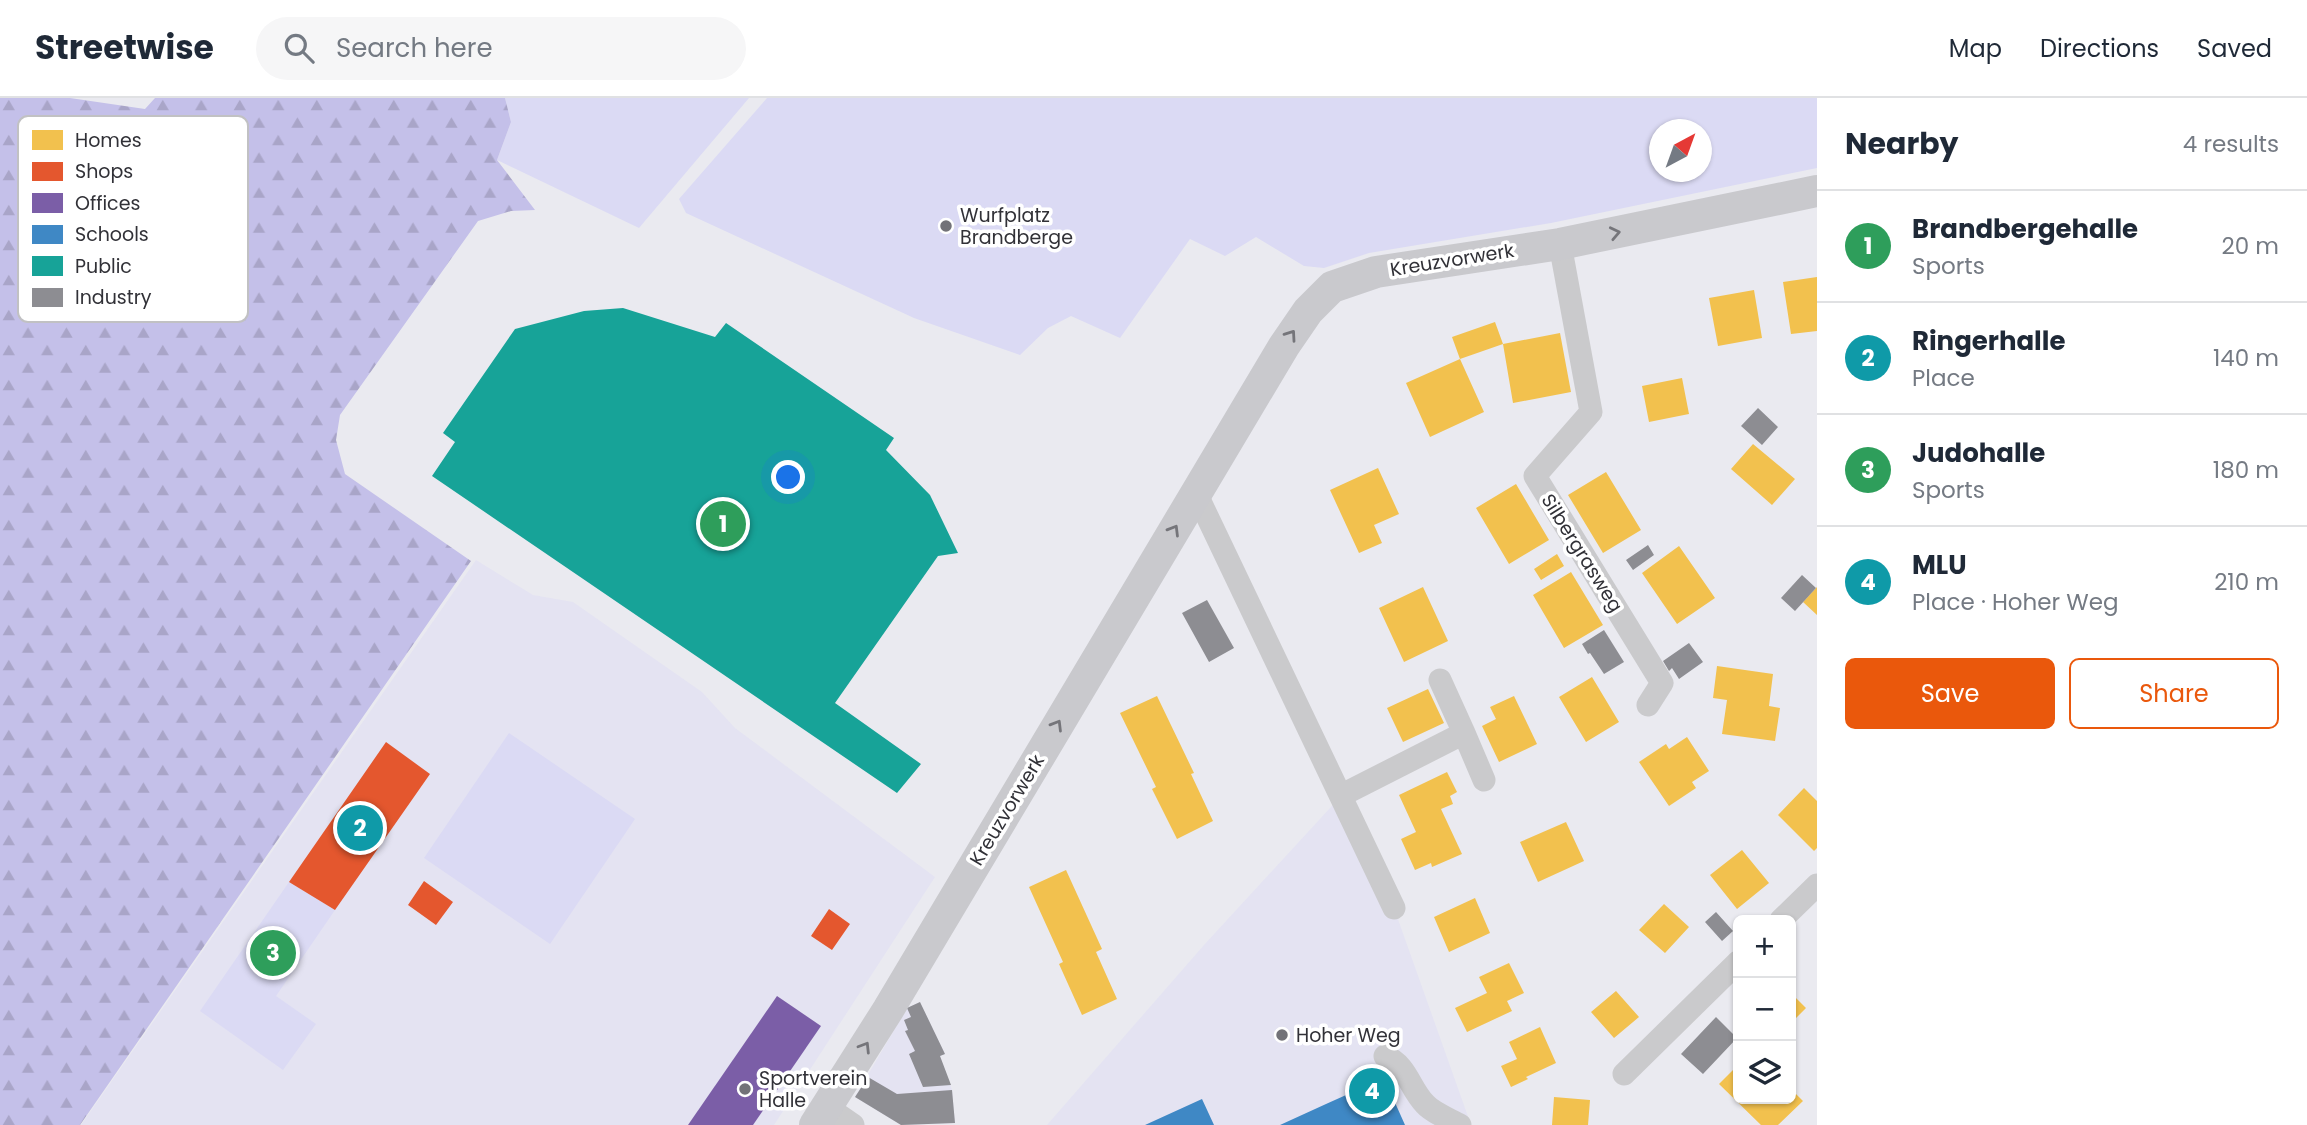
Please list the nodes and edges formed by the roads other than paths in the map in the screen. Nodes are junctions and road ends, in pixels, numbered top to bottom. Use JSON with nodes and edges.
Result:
{"nodes":[{"id":1,"x":1817,"y":191,"type":"edge"},
{"id":2,"x":1560,"y":244,"type":"junction"},
{"id":3,"x":1196,"y":493,"type":"junction"},
{"id":4,"x":1440,"y":680,"type":"dead end"},
{"id":5,"x":1648,"y":705,"type":"dead end"},
{"id":6,"x":1464,"y":733,"type":"junction"},
{"id":7,"x":1484,"y":779,"type":"dead end"},
{"id":8,"x":1342,"y":795,"type":"junction"},
{"id":9,"x":1817,"y":885,"type":"edge"},
{"id":10,"x":1394,"y":908,"type":"dead end"},
{"id":11,"x":1786,"y":915,"type":"edge"},
{"id":12,"x":1733,"y":967,"type":"edge"},
{"id":13,"x":1385,"y":1056,"type":"dead end"},
{"id":14,"x":1624,"y":1074,"type":"dead end"},
{"id":15,"x":832,"y":1119,"type":"edge"},
{"id":16,"x":1460,"y":1125,"type":"edge"}],
"edges":[{"from":2,"to":1,"type":"street","name":"Kreuzvorwerk","one_way":true},
{"from":3,"to":2,"type":"street","name":"Kreuzvorwerk","one_way":true},
{"from":2,"to":5,"type":"street","name":"Silbergrasweg"},
{"from":3,"to":8,"type":"street"},
{"from":15,"to":3,"type":"street","name":"Kreuzvorwerk","one_way":true},
{"from":4,"to":6,"type":"street"},
{"from":6,"to":7,"type":"street"},
{"from":6,"to":8,"type":"street"},
{"from":8,"to":10,"type":"street"},
{"from":9,"to":11,"type":"street"},
{"from":12,"to":14,"type":"street"},
{"from":13,"to":16,"type":"street"}]}
